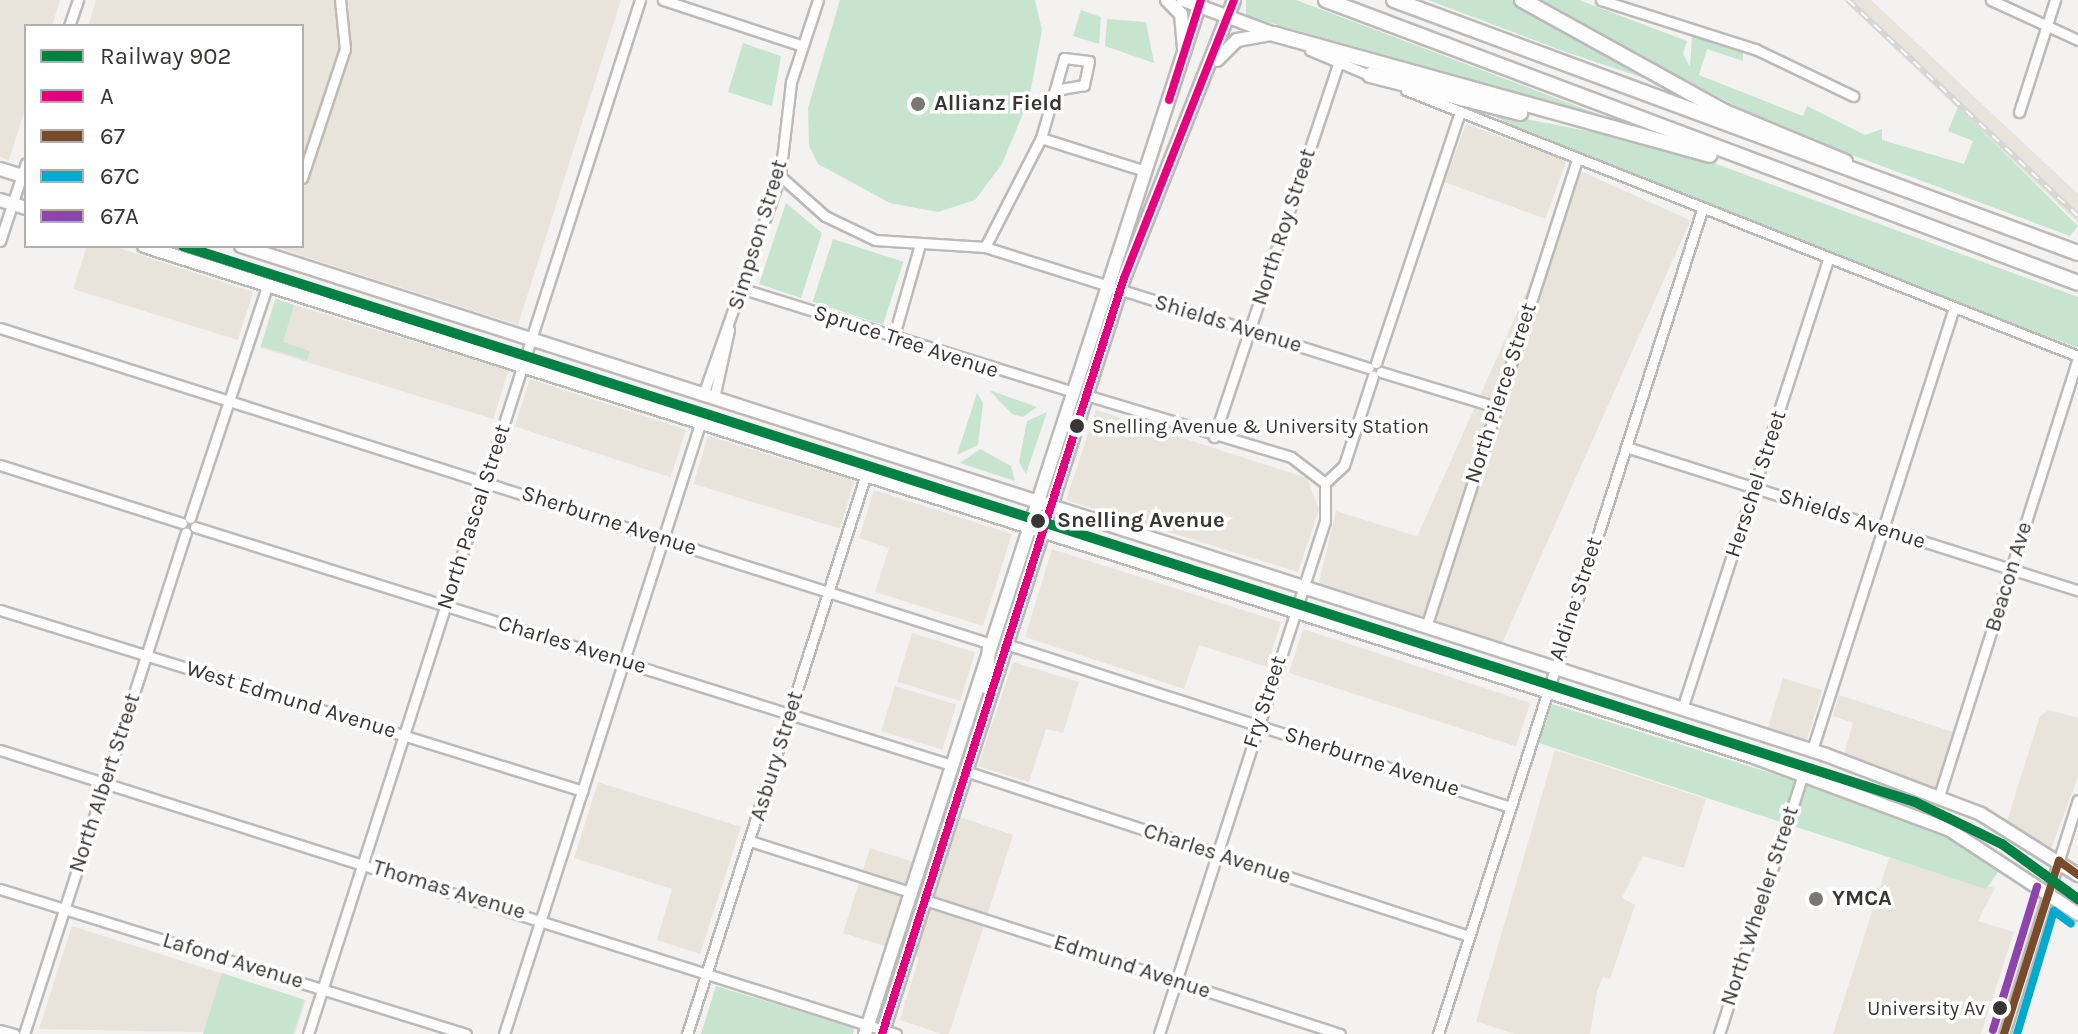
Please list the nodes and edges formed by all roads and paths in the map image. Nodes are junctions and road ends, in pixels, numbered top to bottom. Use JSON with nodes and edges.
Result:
{"nodes":[{"id":1,"x":78,"y":0,"type":"edge"},
{"id":2,"x":340,"y":0,"type":"edge"},
{"id":3,"x":640,"y":0,"type":"edge"},
{"id":4,"x":663,"y":0,"type":"edge"},
{"id":5,"x":818,"y":0,"type":"edge"},
{"id":6,"x":1167,"y":0,"type":"edge"},
{"id":7,"x":1183,"y":0,"type":"edge"},
{"id":8,"x":1326,"y":0,"type":"edge"},
{"id":9,"x":1394,"y":0,"type":"edge"},
{"id":10,"x":1522,"y":0,"type":"edge"},
{"id":11,"x":1601,"y":0,"type":"edge"},
{"id":12,"x":1991,"y":0,"type":"edge"},
{"id":13,"x":2055,"y":0,"type":"edge"},
{"id":14,"x":1234,"y":1,"type":"edge"},
{"id":15,"x":1200,"y":3,"type":"edge"},
{"id":16,"x":1627,"y":4,"type":"edge"},
{"id":17,"x":1228,"y":17,"type":"junction"},
{"id":18,"x":70,"y":24,"type":"edge"},
{"id":19,"x":2048,"y":26,"type":"junction"},
{"id":20,"x":1274,"y":34,"type":"junction"},
{"id":21,"x":2078,"y":40,"type":"edge"},
{"id":22,"x":800,"y":45,"type":"junction"},
{"id":23,"x":1339,"y":62,"type":"junction"},
{"id":24,"x":1183,"y":65,"type":"junction"},
{"id":25,"x":1208,"y":72,"type":"junction"},
{"id":26,"x":1370,"y":75,"type":"junction"},
{"id":27,"x":1055,"y":90,"type":"junction"},
{"id":28,"x":1853,"y":96,"type":"dead end"},
{"id":29,"x":1460,"y":112,"type":"junction"},
{"id":30,"x":2019,"y":112,"type":"dead end"},
{"id":31,"x":1629,"y":131,"type":"junction"},
{"id":32,"x":1041,"y":138,"type":"junction"},
{"id":33,"x":1577,"y":159,"type":"junction"},
{"id":34,"x":0,"y":169,"type":"edge"},
{"id":35,"x":1142,"y":170,"type":"junction"},
{"id":36,"x":24,"y":172,"type":"edge"},
{"id":37,"x":304,"y":172,"type":"edge"},
{"id":38,"x":24,"y":174,"type":"edge"},
{"id":39,"x":780,"y":176,"type":"junction"},
{"id":40,"x":6,"y":202,"type":"edge"},
{"id":41,"x":1702,"y":210,"type":"junction"},
{"id":42,"x":1989,"y":224,"type":"junction"},
{"id":43,"x":1947,"y":238,"type":"junction"},
{"id":44,"x":0,"y":241,"type":"edge"},
{"id":45,"x":985,"y":247,"type":"junction"},
{"id":46,"x":150,"y":248,"type":"edge"},
{"id":47,"x":253,"y":248,"type":"edge"},
{"id":48,"x":919,"y":248,"type":"junction"},
{"id":49,"x":277,"y":252,"type":"edge"},
{"id":50,"x":2078,"y":253,"type":"edge"},
{"id":51,"x":1828,"y":259,"type":"junction"},
{"id":52,"x":2078,"y":283,"type":"edge"},
{"id":53,"x":267,"y":286,"type":"junction"},
{"id":54,"x":1104,"y":286,"type":"junction"},
{"id":55,"x":743,"y":289,"type":"junction"},
{"id":56,"x":1120,"y":291,"type":"junction"},
{"id":57,"x":1954,"y":308,"type":"junction"},
{"id":58,"x":0,"y":328,"type":"edge"},
{"id":59,"x":1249,"y":331,"type":"junction"},
{"id":60,"x":529,"y":339,"type":"junction"},
{"id":61,"x":893,"y":339,"type":"junction"},
{"id":62,"x":2078,"y":357,"type":"edge"},
{"id":63,"x":522,"y":367,"type":"junction"},
{"id":64,"x":1374,"y":370,"type":"junction"},
{"id":65,"x":1070,"y":391,"type":"junction"},
{"id":66,"x":1086,"y":395,"type":"junction"},
{"id":67,"x":709,"y":396,"type":"junction"},
{"id":68,"x":230,"y":402,"type":"junction"},
{"id":69,"x":1496,"y":407,"type":"junction"},
{"id":70,"x":700,"y":424,"type":"junction"},
{"id":71,"x":1214,"y":437,"type":"junction"},
{"id":72,"x":1626,"y":447,"type":"junction"},
{"id":73,"x":0,"y":465,"type":"edge"},
{"id":74,"x":865,"y":477,"type":"junction"},
{"id":75,"x":486,"y":482,"type":"junction"},
{"id":76,"x":1325,"y":483,"type":"junction"},
{"id":77,"x":1755,"y":488,"type":"junction"},
{"id":78,"x":1035,"y":501,"type":"junction"},
{"id":79,"x":1051,"y":507,"type":"junction"},
{"id":80,"x":188,"y":525,"type":"junction"},
{"id":81,"x":1026,"y":529,"type":"junction"},
{"id":82,"x":1882,"y":529,"type":"junction"},
{"id":83,"x":1042,"y":534,"type":"junction"},
{"id":84,"x":664,"y":539,"type":"junction"},
{"id":85,"x":2011,"y":569,"type":"junction"},
{"id":86,"x":1302,"y":587,"type":"junction"},
{"id":87,"x":2078,"y":590,"type":"edge"},
{"id":88,"x":829,"y":591,"type":"junction"},
{"id":89,"x":446,"y":606,"type":"junction"},
{"id":90,"x":0,"y":610,"type":"edge"},
{"id":91,"x":1293,"y":615,"type":"junction"},
{"id":92,"x":1426,"y":627,"type":"junction"},
{"id":93,"x":988,"y":643,"type":"junction"},
{"id":94,"x":1006,"y":644,"type":"junction"},
{"id":95,"x":147,"y":656,"type":"junction"},
{"id":96,"x":625,"y":662,"type":"junction"},
{"id":97,"x":1554,"y":668,"type":"junction"},
{"id":98,"x":1545,"y":695,"type":"junction"},
{"id":99,"x":1682,"y":709,"type":"junction"},
{"id":100,"x":985,"y":710,"type":"junction"},
{"id":101,"x":789,"y":714,"type":"junction"},
{"id":102,"x":1258,"y":726,"type":"junction"},
{"id":103,"x":404,"y":735,"type":"junction"},
{"id":104,"x":0,"y":750,"type":"edge"},
{"id":105,"x":1812,"y":750,"type":"junction"},
{"id":106,"x":948,"y":764,"type":"junction"},
{"id":107,"x":965,"y":771,"type":"junction"},
{"id":108,"x":1802,"y":777,"type":"junction"},
{"id":109,"x":106,"y":783,"type":"junction"},
{"id":110,"x":583,"y":791,"type":"junction"},
{"id":111,"x":1939,"y":796,"type":"junction"},
{"id":112,"x":2078,"y":800,"type":"edge"},
{"id":113,"x":1510,"y":807,"type":"junction"},
{"id":114,"x":750,"y":841,"type":"junction"},
{"id":115,"x":1217,"y":854,"type":"junction"},
{"id":116,"x":2059,"y":861,"type":"junction"},
{"id":117,"x":363,"y":863,"type":"junction"},
{"id":118,"x":2078,"y":875,"type":"edge"},
{"id":119,"x":0,"y":889,"type":"edge"},
{"id":120,"x":2048,"y":891,"type":"junction"},
{"id":121,"x":910,"y":892,"type":"junction"},
{"id":122,"x":925,"y":900,"type":"junction"},
{"id":123,"x":64,"y":908,"type":"junction"},
{"id":124,"x":2078,"y":914,"type":"edge"},
{"id":125,"x":541,"y":918,"type":"junction"},
{"id":126,"x":1469,"y":936,"type":"junction"},
{"id":127,"x":708,"y":970,"type":"junction"},
{"id":128,"x":1176,"y":981,"type":"junction"},
{"id":129,"x":323,"y":989,"type":"junction"},
{"id":130,"x":867,"y":1028,"type":"edge"},
{"id":131,"x":0,"y":1030,"type":"edge"},
{"id":132,"x":887,"y":1032,"type":"edge"},
{"id":133,"x":14,"y":1034,"type":"edge"},
{"id":134,"x":24,"y":1034,"type":"edge"},
{"id":135,"x":308,"y":1034,"type":"edge"},
{"id":136,"x":466,"y":1034,"type":"edge"},
{"id":137,"x":504,"y":1034,"type":"edge"},
{"id":138,"x":687,"y":1034,"type":"edge"},
{"id":139,"x":1159,"y":1034,"type":"edge"},
{"id":140,"x":1340,"y":1034,"type":"edge"},
{"id":141,"x":1438,"y":1034,"type":"edge"},
{"id":142,"x":1719,"y":1034,"type":"edge"},
{"id":143,"x":2004,"y":1034,"type":"edge"}],
"edges":[{"from":1,"to":18,"type":"street"},
{"from":2,"to":37,"type":"street"},
{"from":3,"to":60,"type":"street","name":"North Pascal Street"},
{"from":4,"to":22,"type":"street"},
{"from":5,"to":22,"type":"street","name":"Simpson Street"},
{"from":6,"to":24,"type":"main road"},
{"from":7,"to":15,"type":"main road"},
{"from":8,"to":43,"type":"highway"},
{"from":9,"to":42,"type":"highway"},
{"from":10,"to":42,"type":"highway"},
{"from":11,"to":16,"type":"street"},
{"from":12,"to":19,"type":"street"},
{"from":13,"to":19,"type":"street"},
{"from":14,"to":17,"type":"main road"},
{"from":15,"to":17,"type":"main road"},
{"from":15,"to":24,"type":"main road"},
{"from":16,"to":28,"type":"street"},
{"from":17,"to":20,"type":"main road"},
{"from":17,"to":25,"type":"main road"},
{"from":19,"to":21,"type":"street"},
{"from":19,"to":30,"type":"street"},
{"from":20,"to":23,"type":"street"},
{"from":20,"to":25,"type":"main road"},
{"from":20,"to":31,"type":"highway"},
{"from":22,"to":39,"type":"street","name":"Simpson Street"},
{"from":23,"to":26,"type":"street"},
{"from":23,"to":59,"type":"street","name":"North Roy Street"},
{"from":24,"to":35,"type":"main road"},
{"from":25,"to":56,"type":"main road"},
{"from":26,"to":29,"type":"street"},
{"from":26,"to":31,"type":"highway"},
{"from":27,"to":27,"type":"street"},
{"from":27,"to":32,"type":"street"},
{"from":29,"to":33,"type":"street"},
{"from":29,"to":64,"type":"street"},
{"from":31,"to":43,"type":"highway"},
{"from":32,"to":35,"type":"street"},
{"from":32,"to":45,"type":"street"},
{"from":33,"to":41,"type":"street"},
{"from":33,"to":69,"type":"street","name":"North Pierce Street"},
{"from":34,"to":36,"type":"main road"},
{"from":35,"to":54,"type":"main road"},
{"from":38,"to":40,"type":"street"},
{"from":39,"to":48,"type":"street","name":"Shields Avenue"},
{"from":39,"to":55,"type":"street","name":"Simpson Street"},
{"from":40,"to":44,"type":"street"},
{"from":41,"to":51,"type":"street"},
{"from":41,"to":72,"type":"street","name":"Aldine Street"},
{"from":42,"to":50,"type":"highway"},
{"from":43,"to":52,"type":"highway"},
{"from":45,"to":48,"type":"street","name":"Shields Avenue"},
{"from":45,"to":54,"type":"street","name":"Shields Avenue"},
{"from":46,"to":53,"type":"main road"},
{"from":47,"to":49,"type":"main road"},
{"from":48,"to":61,"type":"street"},
{"from":49,"to":60,"type":"main road"},
{"from":51,"to":57,"type":"street"},
{"from":51,"to":77,"type":"street","name":"Herschel Street"},
{"from":53,"to":63,"type":"main road"},
{"from":53,"to":68,"type":"street","name":"North Albert Street"},
{"from":54,"to":56,"type":"street","name":"Shields Avenue"},
{"from":54,"to":65,"type":"main road"},
{"from":55,"to":61,"type":"street","name":"Spruce Tree Avenue"},
{"from":55,"to":67,"type":"street","name":"Simpson Street"},
{"from":56,"to":59,"type":"street","name":"Shields Avenue"},
{"from":56,"to":66,"type":"main road"},
{"from":57,"to":62,"type":"street"},
{"from":57,"to":82,"type":"street"},
{"from":58,"to":68,"type":"street","name":"Sherburne Avenue"},
{"from":59,"to":64,"type":"street","name":"Shields Avenue"},
{"from":59,"to":71,"type":"street","name":"North Roy Street"},
{"from":60,"to":63,"type":"street","name":"North Pascal Street"},
{"from":60,"to":67,"type":"main road"},
{"from":61,"to":65,"type":"street","name":"Spruce Tree Avenue"},
{"from":62,"to":85,"type":"street","name":"Beacon Ave"},
{"from":63,"to":70,"type":"main road"},
{"from":63,"to":75,"type":"street","name":"North Pascal Street"},
{"from":64,"to":69,"type":"street","name":"Shields Avenue"},
{"from":64,"to":76,"type":"street"},
{"from":65,"to":78,"type":"main road"},
{"from":66,"to":71,"type":"street"},
{"from":66,"to":79,"type":"main road"},
{"from":67,"to":78,"type":"main road"},
{"from":68,"to":75,"type":"street","name":"Sherburne Avenue"},
{"from":68,"to":80,"type":"street","name":"North Albert Street"},
{"from":69,"to":92,"type":"street","name":"North Pierce Street"},
{"from":70,"to":74,"type":"main road"},
{"from":70,"to":84,"type":"street"},
{"from":71,"to":76,"type":"street"},
{"from":72,"to":77,"type":"street","name":"Shields Avenue"},
{"from":72,"to":97,"type":"street","name":"Aldine Street"},
{"from":73,"to":80,"type":"street","name":"Charles Avenue"},
{"from":74,"to":81,"type":"main road"},
{"from":74,"to":88,"type":"street","name":"Asbury Street"},
{"from":75,"to":84,"type":"street","name":"Sherburne Avenue"},
{"from":75,"to":89,"type":"street","name":"North Pascal Street"},
{"from":76,"to":86,"type":"street","name":"Fry Street"},
{"from":77,"to":82,"type":"street","name":"Shields Avenue"},
{"from":77,"to":99,"type":"street","name":"Herschel Street"},
{"from":78,"to":79,"type":"main road"},
{"from":78,"to":81,"type":"main road"},
{"from":79,"to":83,"type":"main road"},
{"from":79,"to":86,"type":"main road"},
{"from":80,"to":89,"type":"street","name":"Charles Avenue"},
{"from":80,"to":95,"type":"street","name":"North Albert Street"},
{"from":81,"to":83,"type":"main road"},
{"from":81,"to":93,"type":"main road"},
{"from":82,"to":85,"type":"street","name":"Shields Avenue"},
{"from":82,"to":105,"type":"street"},
{"from":83,"to":91,"type":"main road"},
{"from":83,"to":94,"type":"main road"},
{"from":84,"to":88,"type":"street","name":"Sherburne Avenue"},
{"from":84,"to":96,"type":"street"},
{"from":85,"to":87,"type":"street","name":"Shields Avenue"},
{"from":85,"to":111,"type":"street","name":"Beacon Ave"},
{"from":86,"to":91,"type":"street","name":"Fry Street"},
{"from":86,"to":92,"type":"main road"},
{"from":88,"to":93,"type":"street","name":"Sherburne Avenue"},
{"from":88,"to":101,"type":"street","name":"Asbury Street"},
{"from":89,"to":96,"type":"street","name":"Charles Avenue"},
{"from":89,"to":103,"type":"street","name":"North Pascal Street"},
{"from":90,"to":95,"type":"street","name":"West Edmund Avenue"},
{"from":91,"to":98,"type":"main road"},
{"from":91,"to":102,"type":"street","name":"Fry Street"},
{"from":92,"to":97,"type":"main road"},
{"from":93,"to":100,"type":"main road"},
{"from":93,"to":106,"type":"main road"},
{"from":94,"to":100,"type":"main road"},
{"from":94,"to":102,"type":"street","name":"Sherburne Avenue"},
{"from":95,"to":103,"type":"street","name":"West Edmund Avenue"},
{"from":95,"to":109,"type":"street","name":"North Albert Street"},
{"from":96,"to":101,"type":"street","name":"Charles Avenue"},
{"from":96,"to":110,"type":"street"},
{"from":97,"to":98,"type":"street","name":"Aldine Street"},
{"from":97,"to":99,"type":"main road"},
{"from":98,"to":108,"type":"main road"},
{"from":98,"to":113,"type":"street","name":"Aldine Street"},
{"from":99,"to":105,"type":"main road"},
{"from":100,"to":107,"type":"main road"},
{"from":101,"to":106,"type":"street","name":"Charles Avenue"},
{"from":101,"to":114,"type":"street","name":"Asbury Street"},
{"from":102,"to":113,"type":"street","name":"Sherburne Avenue"},
{"from":102,"to":115,"type":"street","name":"Fry Street"},
{"from":103,"to":110,"type":"street","name":"West Edmund Avenue"},
{"from":103,"to":117,"type":"street","name":"North Pascal Street"},
{"from":104,"to":109,"type":"street","name":"Thomas Avenue"},
{"from":105,"to":111,"type":"main road"},
{"from":106,"to":121,"type":"main road"},
{"from":107,"to":115,"type":"street","name":"Charles Avenue"},
{"from":107,"to":122,"type":"main road"},
{"from":108,"to":120,"type":"main road"},
{"from":108,"to":142,"type":"street","name":"North Wheeler Street"},
{"from":109,"to":117,"type":"street","name":"Thomas Avenue"},
{"from":109,"to":123,"type":"street","name":"North Albert Street"},
{"from":110,"to":125,"type":"street"},
{"from":111,"to":116,"type":"main road"},
{"from":112,"to":116,"type":"street"},
{"from":113,"to":126,"type":"street","name":"Aldine Street"},
{"from":114,"to":121,"type":"street"},
{"from":114,"to":127,"type":"street","name":"Asbury Street"},
{"from":115,"to":126,"type":"street","name":"Charles Avenue"},
{"from":115,"to":128,"type":"street","name":"Fry Street"},
{"from":116,"to":118,"type":"main road"},
{"from":116,"to":120,"type":"street"},
{"from":117,"to":125,"type":"street","name":"Thomas Avenue"},
{"from":117,"to":129,"type":"street","name":"North Pascal Street"},
{"from":119,"to":123,"type":"street","name":"Lafond Avenue"},
{"from":120,"to":124,"type":"main road"},
{"from":120,"to":143,"type":"street"},
{"from":121,"to":130,"type":"main road"},
{"from":122,"to":128,"type":"street","name":"Edmund Avenue"},
{"from":122,"to":132,"type":"main road"},
{"from":123,"to":129,"type":"street","name":"Lafond Avenue"},
{"from":123,"to":134,"type":"street","name":"North Albert Street"},
{"from":125,"to":127,"type":"street","name":"Thomas Avenue"},
{"from":125,"to":137,"type":"street"},
{"from":126,"to":141,"type":"street","name":"Aldine Street"},
{"from":127,"to":130,"type":"street","name":"Thomas Avenue"},
{"from":127,"to":138,"type":"street","name":"Asbury Street"},
{"from":128,"to":139,"type":"street","name":"Fry Street"},
{"from":128,"to":140,"type":"street","name":"Edmund Avenue"},
{"from":129,"to":135,"type":"street","name":"North Pascal Street"},
{"from":129,"to":136,"type":"street","name":"Lafond Avenue"},
{"from":130,"to":132,"type":"street","name":"Thomas Avenue"},
{"from":131,"to":133,"type":"street"}]}
